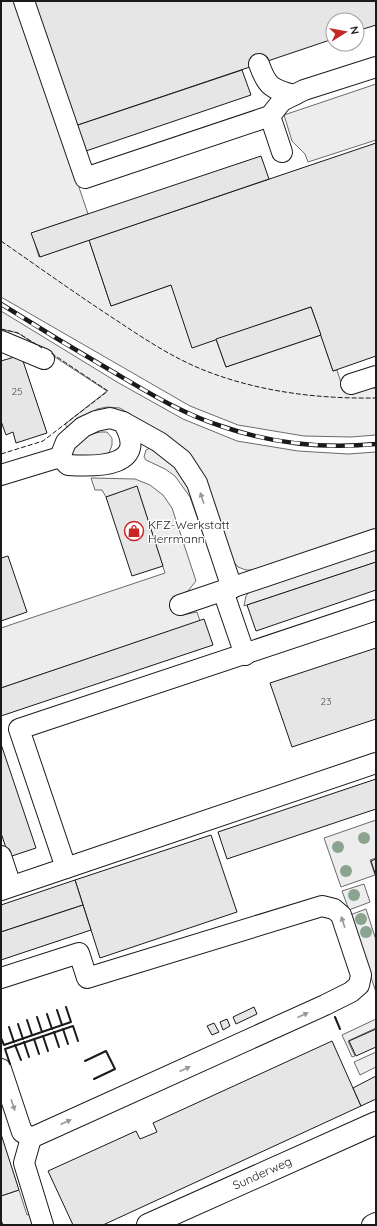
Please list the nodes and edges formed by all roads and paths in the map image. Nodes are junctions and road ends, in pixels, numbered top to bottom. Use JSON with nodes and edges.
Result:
{"nodes":[{"id":1,"x":24,"y":1,"type":"edge"},
{"id":2,"x":259,"y":64,"type":"dead end"},
{"id":3,"x":376,"y":67,"type":"edge"},
{"id":4,"x":294,"y":95,"type":"junction"},
{"id":5,"x":270,"y":116,"type":"junction"},
{"id":6,"x":282,"y":152,"type":"dead end"},
{"id":7,"x":1,"y":341,"type":"edge"},
{"id":8,"x":44,"y":359,"type":"dead end"},
{"id":9,"x":376,"y":376,"type":"edge"},
{"id":10,"x":351,"y":384,"type":"dead end"},
{"id":11,"x":123,"y":422,"type":"junction"},
{"id":12,"x":60,"y":457,"type":"junction"},
{"id":13,"x":1,"y":476,"type":"edge"},
{"id":14,"x":376,"y":539,"type":"edge"},
{"id":15,"x":228,"y":589,"type":"junction"},
{"id":16,"x":180,"y":605,"type":"dead end"},
{"id":17,"x":376,"y":610,"type":"edge"},
{"id":18,"x":245,"y":655,"type":"junction"},
{"id":19,"x":376,"y":763,"type":"edge"},
{"id":20,"x":1,"y":856,"type":"edge"},
{"id":21,"x":66,"y":868,"type":"junction"},
{"id":22,"x":6,"y":888,"type":"edge"},
{"id":23,"x":1,"y":978,"type":"edge"},
{"id":24,"x":1,"y":1069,"type":"edge"},
{"id":25,"x":376,"y":1123,"type":"edge"},
{"id":26,"x":31,"y":1138,"type":"junction"},
{"id":27,"x":376,"y":1223,"type":"edge"},
{"id":28,"x":43,"y":1225,"type":"edge"},
{"id":29,"x":148,"y":1225,"type":"edge"},
{"id":30,"x":372,"y":1225,"type":"edge"}],
"edges":[{"from":1,"to":5,"type":"street"},
{"from":2,"to":4,"type":"street"},
{"from":3,"to":4,"type":"street"},
{"from":4,"to":5,"type":"street"},
{"from":5,"to":6,"type":"street"},
{"from":7,"to":8,"type":"street"},
{"from":9,"to":10,"type":"street"},
{"from":11,"to":12,"type":"street"},
{"from":11,"to":12,"type":"street"},
{"from":15,"to":11,"type":"street","one_way":true},
{"from":12,"to":13,"type":"street"},
{"from":14,"to":15,"type":"street"},
{"from":15,"to":16,"type":"street"},
{"from":15,"to":18,"type":"street"},
{"from":17,"to":18,"type":"street"},
{"from":18,"to":21,"type":"street"},
{"from":19,"to":21,"type":"street"},
{"from":20,"to":22,"type":"street"},
{"from":21,"to":22,"type":"street"},
{"from":26,"to":23,"type":"street","one_way":true},
{"from":24,"to":26,"type":"street","one_way":true},
{"from":25,"to":29,"type":"main road","name":"Sunderweg"},
{"from":26,"to":28,"type":"street"},
{"from":27,"to":30,"type":"street"}]}
